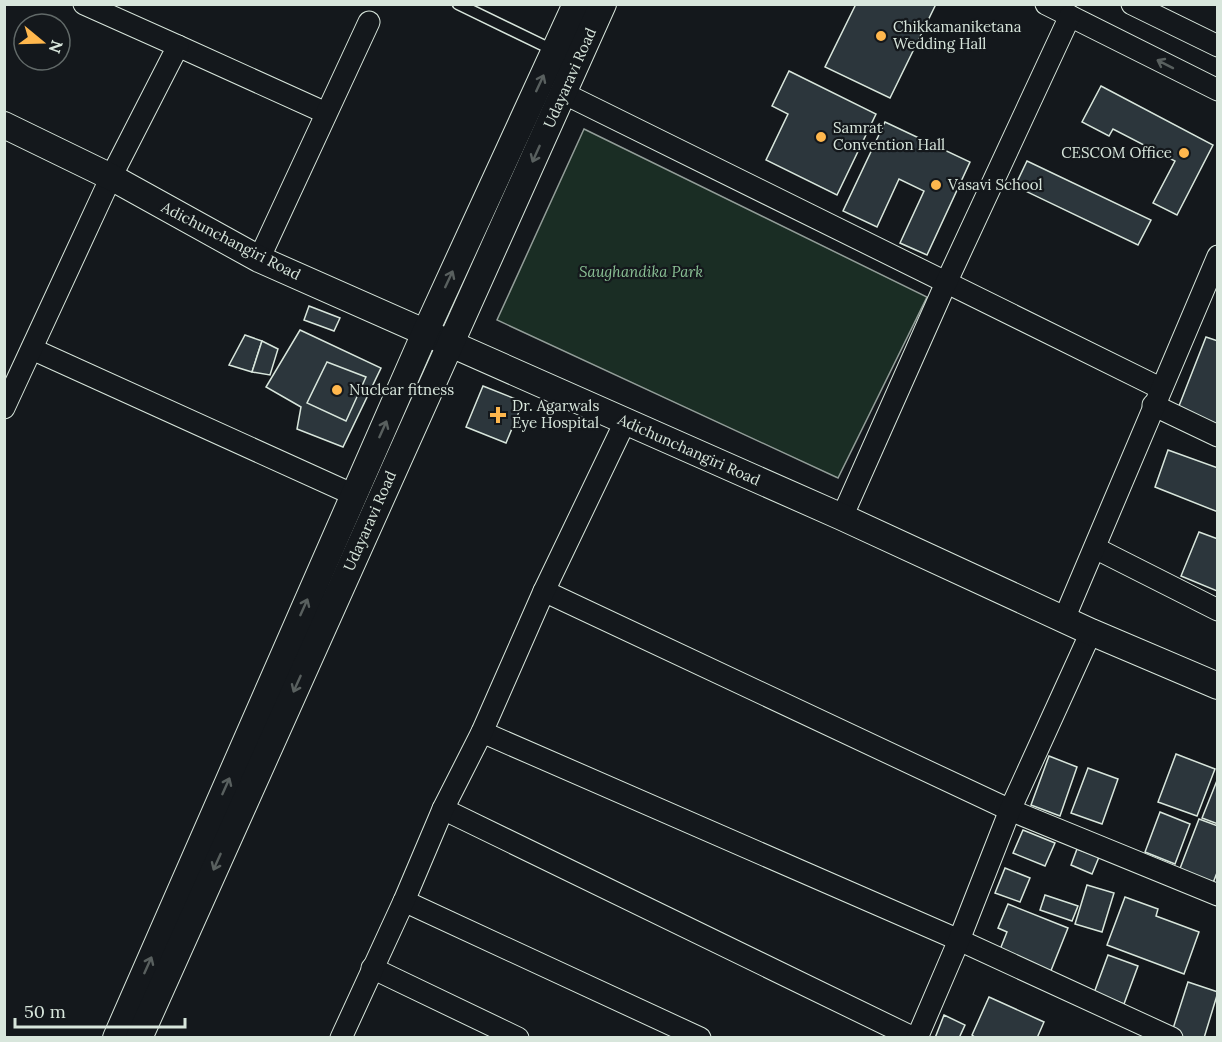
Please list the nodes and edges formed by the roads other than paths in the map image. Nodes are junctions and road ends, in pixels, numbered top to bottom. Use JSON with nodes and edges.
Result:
{"nodes":[{"id":1,"x":84,"y":4,"type":"edge"},
{"id":2,"x":458,"y":4,"type":"edge"},
{"id":3,"x":576,"y":4,"type":"edge"},
{"id":4,"x":603,"y":4,"type":"edge"},
{"id":5,"x":1046,"y":4,"type":"edge"},
{"id":6,"x":1132,"y":4,"type":"edge"},
{"id":7,"x":120,"y":12,"type":"edge"},
{"id":8,"x":1070,"y":16,"type":"junction"},
{"id":9,"x":369,"y":22,"type":"dead end"},
{"id":10,"x":178,"y":46,"type":"junction"},
{"id":11,"x":1218,"y":46,"type":"edge"},
{"id":12,"x":555,"y":51,"type":"junction"},
{"id":13,"x":1218,"y":90,"type":"edge"},
{"id":14,"x":563,"y":93,"type":"junction"},
{"id":15,"x":326,"y":113,"type":"junction"},
{"id":16,"x":4,"y":125,"type":"edge"},
{"id":17,"x":111,"y":177,"type":"junction"},
{"id":18,"x":1218,"y":256,"type":"edge"},
{"id":19,"x":259,"y":259,"type":"junction"},
{"id":20,"x":946,"y":283,"type":"junction"},
{"id":21,"x":1210,"y":293,"type":"edge"},
{"id":22,"x":425,"y":333,"type":"junction"},
{"id":23,"x":450,"y":343,"type":"junction"},
{"id":24,"x":32,"y":349,"type":"junction"},
{"id":25,"x":10,"y":379,"type":"edge"},
{"id":26,"x":1157,"y":397,"type":"junction"},
{"id":27,"x":4,"y":408,"type":"edge"},
{"id":28,"x":625,"y":422,"type":"junction"},
{"id":29,"x":1218,"y":436,"type":"edge"},
{"id":30,"x":354,"y":495,"type":"junction"},
{"id":31,"x":842,"y":517,"type":"junction"},
{"id":32,"x":1095,"y":548,"type":"junction"},
{"id":33,"x":544,"y":591,"type":"junction"},
{"id":34,"x":1218,"y":610,"type":"edge"},
{"id":35,"x":1064,"y":619,"type":"junction"},
{"id":36,"x":1091,"y":632,"type":"junction"},
{"id":37,"x":1218,"y":686,"type":"edge"},
{"id":38,"x":482,"y":732,"type":"junction"},
{"id":39,"x":443,"y":809,"type":"junction"},
{"id":40,"x":1010,"y":810,"type":"junction"},
{"id":41,"x":1218,"y":895,"type":"edge"},
{"id":42,"x":404,"y":901,"type":"junction"},
{"id":43,"x":959,"y":940,"type":"junction"},
{"id":44,"x":372,"y":968,"type":"junction"},
{"id":45,"x":116,"y":1038,"type":"edge"},
{"id":46,"x":139,"y":1038,"type":"edge"},
{"id":47,"x":341,"y":1038,"type":"edge"},
{"id":48,"x":518,"y":1038,"type":"edge"},
{"id":49,"x":700,"y":1038,"type":"edge"},
{"id":50,"x":916,"y":1038,"type":"edge"},
{"id":51,"x":1172,"y":1038,"type":"edge"}],
"edges":[{"from":1,"to":7,"type":"street"},
{"from":2,"to":12,"type":"lane"},
{"from":3,"to":12,"type":"street","name":"Udayaravi Road"},
{"from":4,"to":14,"type":"street","name":"Udayaravi Road"},
{"from":5,"to":8,"type":"street"},
{"from":6,"to":11,"type":"street"},
{"from":7,"to":10,"type":"street"},
{"from":13,"to":8,"type":"street","one_way":true},
{"from":8,"to":20,"type":"street"},
{"from":9,"to":15,"type":"street"},
{"from":10,"to":15,"type":"street"},
{"from":10,"to":17,"type":"street"},
{"from":22,"to":12,"type":"street","name":"Udayaravi Road","one_way":true},
{"from":14,"to":20,"type":"street"},
{"from":14,"to":23,"type":"street","name":"Udayaravi Road","one_way":true},
{"from":15,"to":19,"type":"street"},
{"from":16,"to":17,"type":"street","name":"Adichunchangiri Road"},
{"from":17,"to":19,"type":"street","name":"Adichunchangiri Road"},
{"from":17,"to":24,"type":"street"},
{"from":18,"to":21,"type":"street"},
{"from":19,"to":22,"type":"street","name":"Adichunchangiri Road"},
{"from":20,"to":26,"type":"street"},
{"from":20,"to":31,"type":"street"},
{"from":21,"to":26,"type":"street"},
{"from":22,"to":23,"type":"street","name":"Adichunchangiri Road"},
{"from":30,"to":22,"type":"street","name":"Udayaravi Road","one_way":true},
{"from":23,"to":28,"type":"street","name":"Adichunchangiri Road"},
{"from":23,"to":46,"type":"street","name":"Udayaravi Road","one_way":true},
{"from":24,"to":25,"type":"street"},
{"from":24,"to":30,"type":"street"},
{"from":25,"to":27,"type":"street"},
{"from":26,"to":29,"type":"street"},
{"from":26,"to":32,"type":"street"},
{"from":28,"to":31,"type":"street","name":"Adichunchangiri Road"},
{"from":28,"to":33,"type":"street"},
{"from":45,"to":30,"type":"street","name":"Udayaravi Road","one_way":true},
{"from":31,"to":35,"type":"street","name":"Adichunchangiri Road"},
{"from":32,"to":34,"type":"street"},
{"from":32,"to":35,"type":"street"},
{"from":33,"to":38,"type":"street"},
{"from":33,"to":40,"type":"street"},
{"from":35,"to":36,"type":"street","name":"Adichunchangiri Road"},
{"from":36,"to":37,"type":"street","name":"Adichunchangiri Road"},
{"from":36,"to":40,"type":"street"},
{"from":38,"to":39,"type":"street"},
{"from":38,"to":43,"type":"street"},
{"from":39,"to":42,"type":"street"},
{"from":39,"to":50,"type":"street"},
{"from":40,"to":41,"type":"street"},
{"from":40,"to":43,"type":"street"},
{"from":42,"to":44,"type":"street"},
{"from":42,"to":49,"type":"street"},
{"from":43,"to":50,"type":"street"},
{"from":43,"to":51,"type":"street"},
{"from":44,"to":47,"type":"street"},
{"from":44,"to":48,"type":"street"}]}
